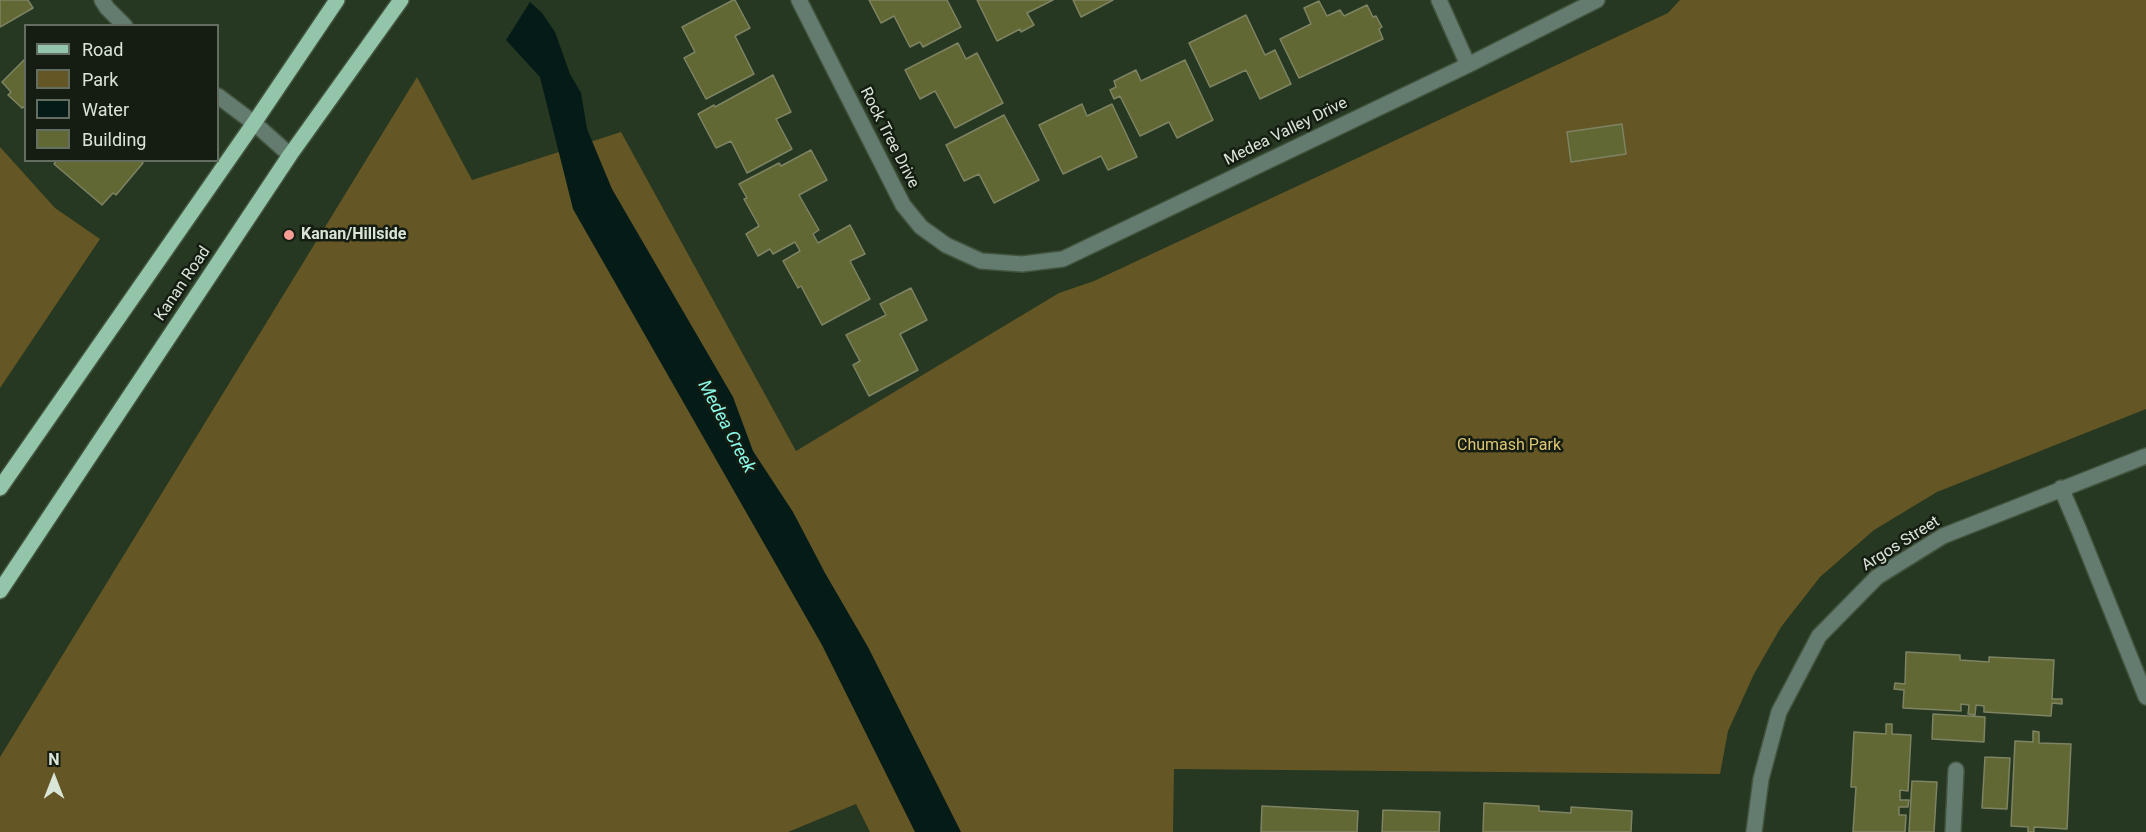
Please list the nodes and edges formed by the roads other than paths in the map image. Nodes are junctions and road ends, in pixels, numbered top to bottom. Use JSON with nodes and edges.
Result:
{"nodes":[{"id":1,"x":102,"y":0,"type":"edge"},
{"id":2,"x":337,"y":0,"type":"edge"},
{"id":3,"x":401,"y":0,"type":"edge"},
{"id":4,"x":799,"y":0,"type":"edge"},
{"id":5,"x":1439,"y":0,"type":"edge"},
{"id":6,"x":1597,"y":0,"type":"edge"},
{"id":7,"x":123,"y":24,"type":"edge"},
{"id":8,"x":1468,"y":65,"type":"junction"},
{"id":9,"x":219,"y":97,"type":"edge"},
{"id":10,"x":254,"y":123,"type":"junction"},
{"id":11,"x":290,"y":155,"type":"junction"},
{"id":12,"x":981,"y":261,"type":"joint"},
{"id":13,"x":2146,"y":456,"type":"edge"},
{"id":14,"x":0,"y":488,"type":"edge"},
{"id":15,"x":2061,"y":488,"type":"junction"},
{"id":16,"x":0,"y":591,"type":"edge"},
{"id":17,"x":2146,"y":697,"type":"edge"},
{"id":18,"x":1956,"y":770,"type":"dead end"},
{"id":19,"x":1754,"y":832,"type":"edge"},
{"id":20,"x":1953,"y":832,"type":"edge"}],
"edges":[{"from":1,"to":7,"type":"street"},
{"from":2,"to":10,"type":"main road","name":"Kanan Road"},
{"from":3,"to":11,"type":"main road","name":"Kanan Road"},
{"from":4,"to":12,"type":"street","name":"Rock Tree Drive"},
{"from":5,"to":8,"type":"street"},
{"from":6,"to":8,"type":"street","name":"Medea Valley Drive"},
{"from":8,"to":12,"type":"street","name":"Medea Valley Drive"},
{"from":9,"to":10,"type":"street"},
{"from":10,"to":11,"type":"street"},
{"from":10,"to":14,"type":"main road","name":"Kanan Road"},
{"from":11,"to":16,"type":"main road","name":"Kanan Road"},
{"from":13,"to":15,"type":"street","name":"Argos Street"},
{"from":15,"to":17,"type":"street"},
{"from":15,"to":19,"type":"street","name":"Argos Street"},
{"from":18,"to":20,"type":"street"}]}
